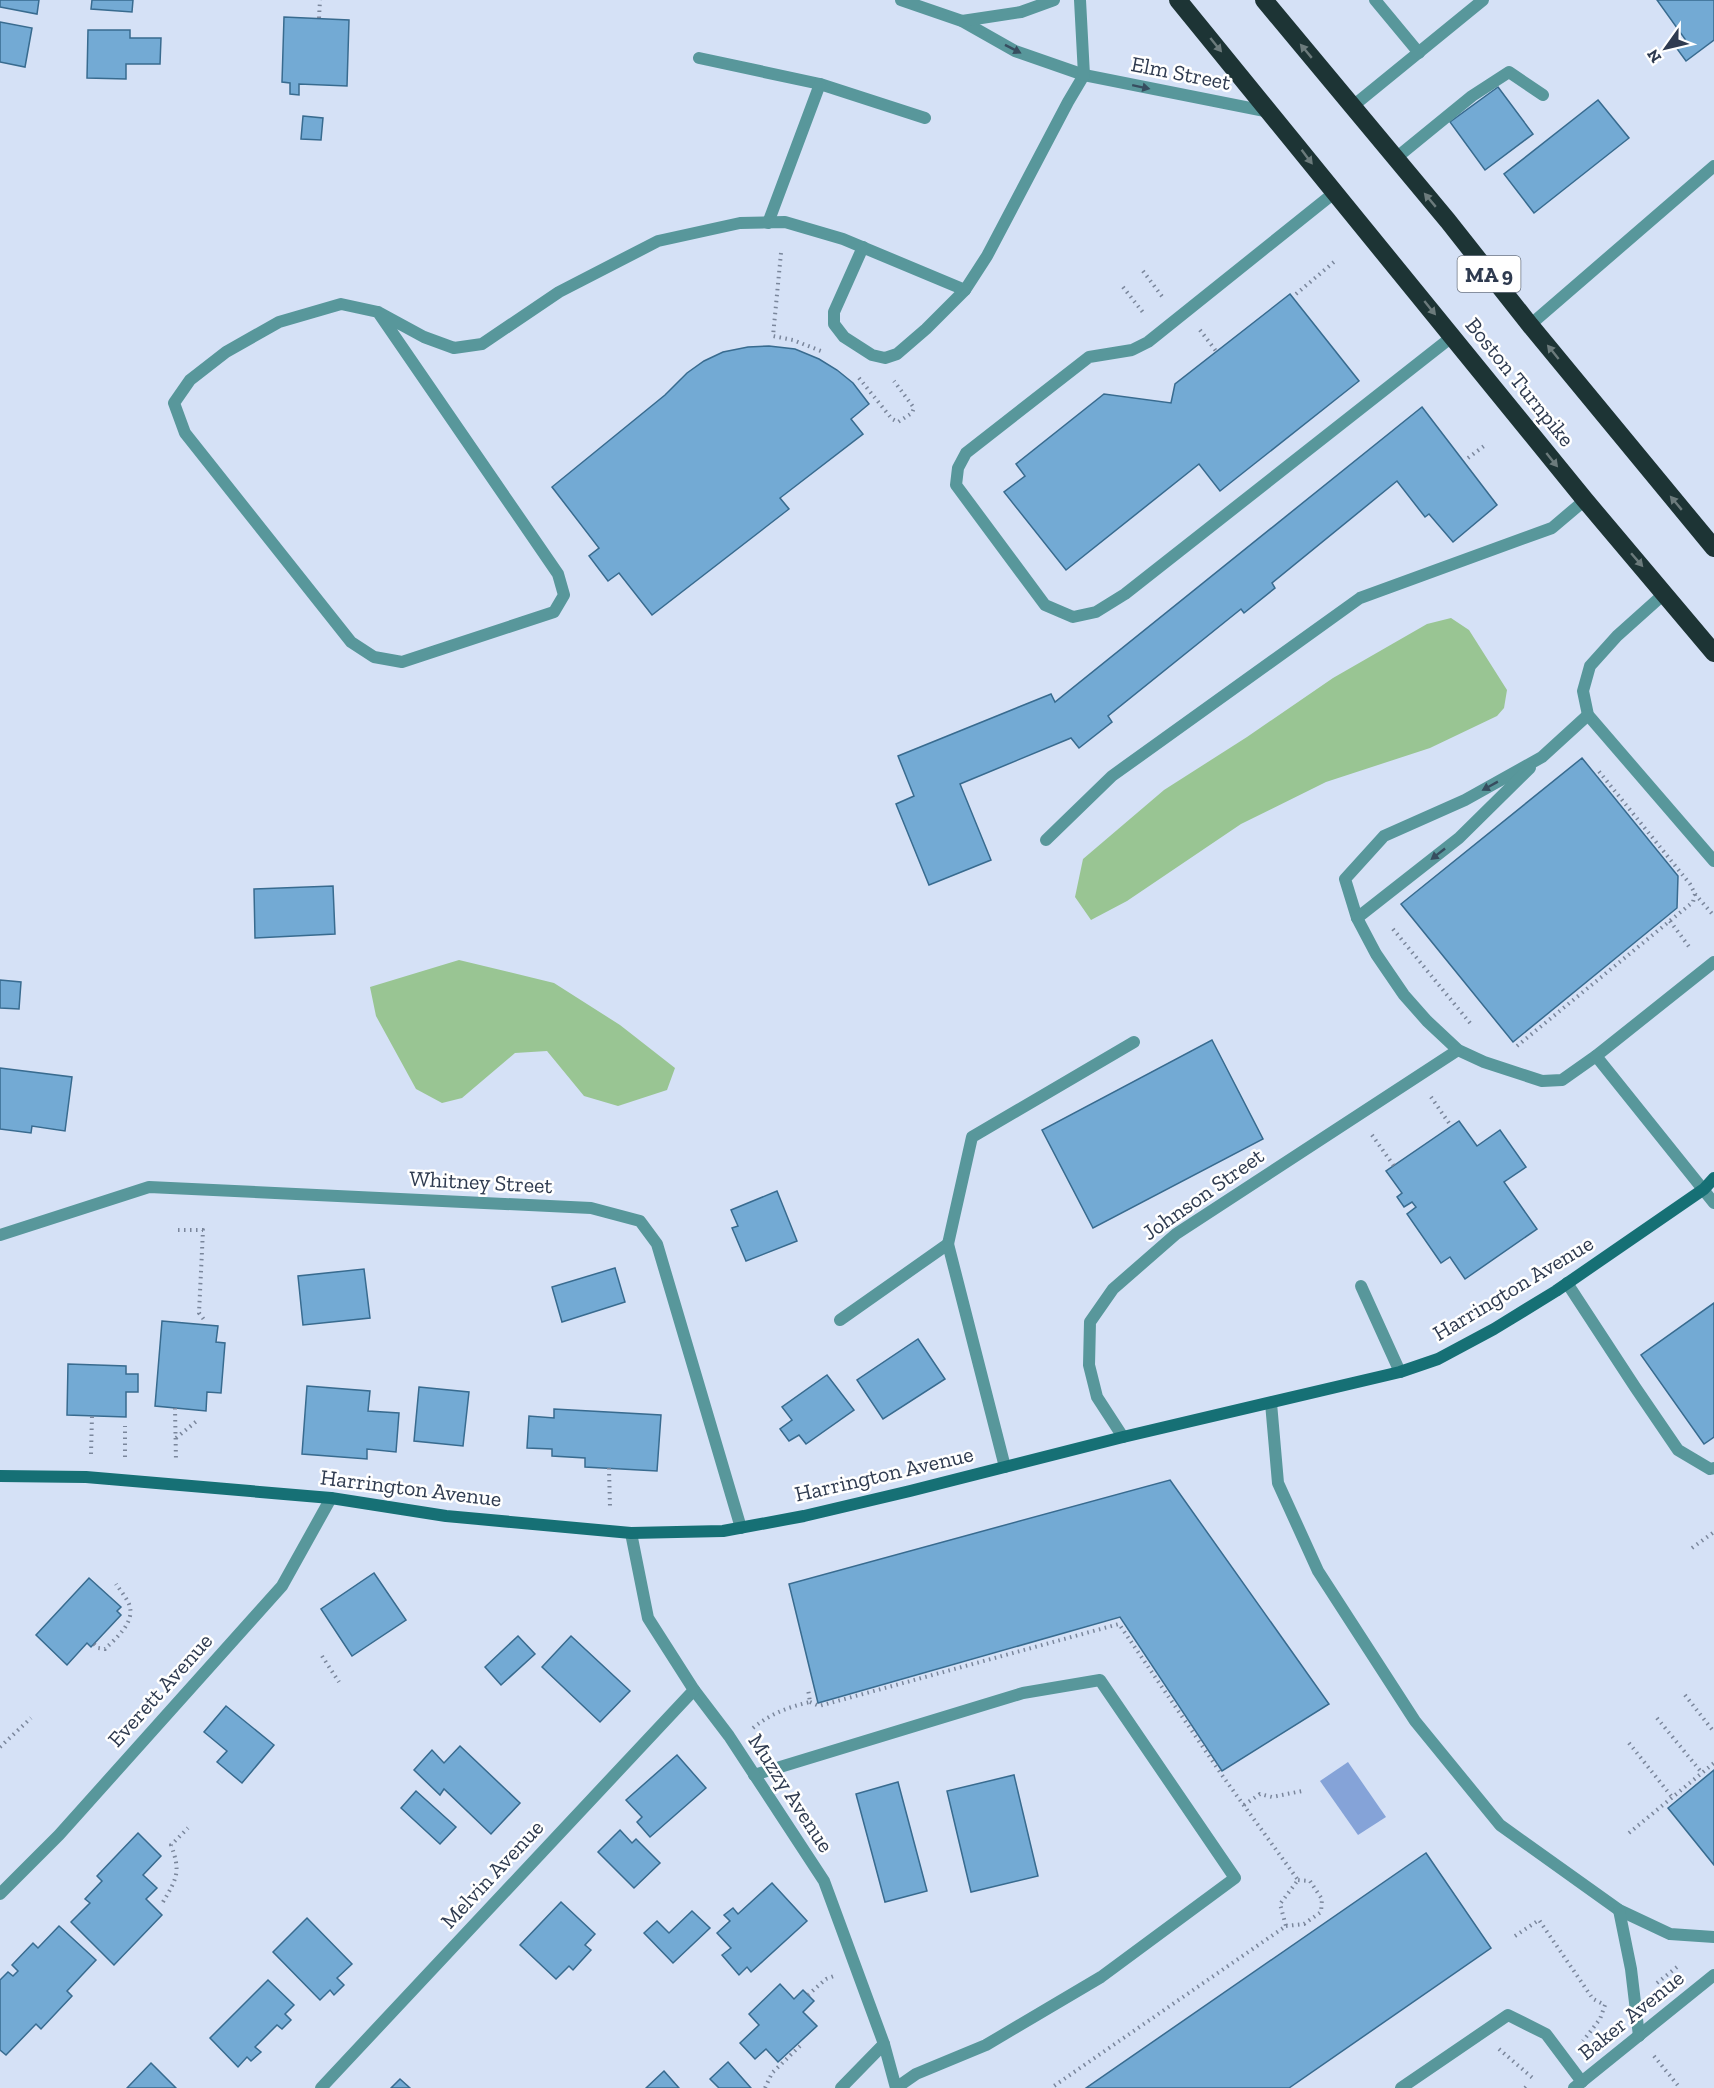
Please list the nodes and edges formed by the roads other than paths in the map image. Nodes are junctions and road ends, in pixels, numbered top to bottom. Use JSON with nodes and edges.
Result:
{"nodes":[{"id":1,"x":901,"y":0,"type":"edge"},
{"id":2,"x":1054,"y":0,"type":"edge"},
{"id":3,"x":1080,"y":0,"type":"edge"},
{"id":4,"x":1178,"y":0,"type":"edge"},
{"id":5,"x":1264,"y":0,"type":"edge"},
{"id":6,"x":1375,"y":0,"type":"edge"},
{"id":7,"x":1483,"y":0,"type":"edge"},
{"id":8,"x":962,"y":21,"type":"junction"},
{"id":9,"x":1419,"y":53,"type":"junction"},
{"id":10,"x":699,"y":58,"type":"dead end"},
{"id":11,"x":1084,"y":75,"type":"junction"},
{"id":12,"x":820,"y":84,"type":"junction"},
{"id":13,"x":1542,"y":95,"type":"dead end"},
{"id":14,"x":1353,"y":106,"type":"junction"},
{"id":15,"x":1270,"y":112,"type":"junction"},
{"id":16,"x":925,"y":118,"type":"dead end"},
{"id":17,"x":1396,"y":158,"type":"junction"},
{"id":18,"x":1714,"y":166,"type":"edge"},
{"id":19,"x":1334,"y":194,"type":"junction"},
{"id":20,"x":768,"y":223,"type":"junction"},
{"id":21,"x":862,"y":247,"type":"junction"},
{"id":22,"x":965,"y":290,"type":"junction"},
{"id":23,"x":378,"y":312,"type":"junction"},
{"id":24,"x":1530,"y":325,"type":"junction"},
{"id":25,"x":1452,"y":336,"type":"junction"},
{"id":26,"x":1585,"y":500,"type":"junction"},
{"id":27,"x":1714,"y":548,"type":"edge"},
{"id":28,"x":1665,"y":593,"type":"junction"},
{"id":29,"x":1714,"y":653,"type":"edge"},
{"id":30,"x":1588,"y":716,"type":"junction"},
{"id":31,"x":1542,"y":757,"type":"junction"},
{"id":32,"x":1046,"y":840,"type":"dead end"},
{"id":33,"x":1714,"y":861,"type":"edge"},
{"id":34,"x":1357,"y":918,"type":"junction"},
{"id":35,"x":1714,"y":962,"type":"edge"},
{"id":36,"x":1134,"y":1042,"type":"dead end"},
{"id":37,"x":1458,"y":1050,"type":"junction"},
{"id":38,"x":1596,"y":1056,"type":"junction"},
{"id":39,"x":1714,"y":1178,"type":"edge"},
{"id":40,"x":1704,"y":1189,"type":"junction"},
{"id":41,"x":1714,"y":1203,"type":"edge"},
{"id":42,"x":0,"y":1235,"type":"edge"},
{"id":43,"x":948,"y":1244,"type":"junction"},
{"id":44,"x":1568,"y":1283,"type":"junction"},
{"id":45,"x":1360,"y":1286,"type":"dead end"},
{"id":46,"x":840,"y":1320,"type":"dead end"},
{"id":47,"x":1400,"y":1372,"type":"junction"},
{"id":48,"x":1271,"y":1402,"type":"junction"},
{"id":49,"x":1124,"y":1437,"type":"junction"},
{"id":50,"x":1005,"y":1467,"type":"junction"},
{"id":51,"x":1714,"y":1468,"type":"edge"},
{"id":52,"x":0,"y":1476,"type":"edge"},
{"id":53,"x":331,"y":1498,"type":"junction"},
{"id":54,"x":741,"y":1528,"type":"junction"},
{"id":55,"x":631,"y":1533,"type":"junction"},
{"id":56,"x":694,"y":1690,"type":"junction"},
{"id":57,"x":754,"y":1775,"type":"junction"},
{"id":58,"x":0,"y":1894,"type":"edge"},
{"id":59,"x":1619,"y":1910,"type":"junction"},
{"id":60,"x":1714,"y":1937,"type":"edge"},
{"id":61,"x":1714,"y":1975,"type":"edge"},
{"id":62,"x":1639,"y":2036,"type":"junction"},
{"id":63,"x":884,"y":2044,"type":"junction"},
{"id":64,"x":1578,"y":2085,"type":"edge"},
{"id":65,"x":321,"y":2088,"type":"edge"},
{"id":66,"x":841,"y":2088,"type":"edge"},
{"id":67,"x":896,"y":2088,"type":"edge"},
{"id":68,"x":1401,"y":2088,"type":"edge"}],
"edges":[{"from":1,"to":8,"type":"street","name":"Elm Street"},
{"from":2,"to":8,"type":"street","name":"Elm Street"},
{"from":3,"to":11,"type":"street"},
{"from":4,"to":15,"type":"highway","name":"Boston Turnpike","number":"MA 9","one_way":true},
{"from":14,"to":5,"type":"highway","name":"Boston Turnpike","number":"MA 9","one_way":true},
{"from":6,"to":9,"type":"street"},
{"from":7,"to":9,"type":"street"},
{"from":8,"to":11,"type":"street","name":"Elm Street","one_way":true},
{"from":9,"to":14,"type":"street"},
{"from":10,"to":12,"type":"street"},
{"from":11,"to":15,"type":"street","name":"Elm Street","one_way":true},
{"from":11,"to":22,"type":"street"},
{"from":12,"to":16,"type":"street"},
{"from":12,"to":20,"type":"street"},
{"from":13,"to":17,"type":"street"},
{"from":14,"to":17,"type":"highway","name":"Boston Turnpike","number":"MA 9"},
{"from":15,"to":19,"type":"highway","name":"Boston Turnpike","number":"MA 9","one_way":true},
{"from":24,"to":17,"type":"highway","name":"Boston Turnpike","number":"MA 9","one_way":true},
{"from":18,"to":24,"type":"street"},
{"from":19,"to":25,"type":"highway","name":"Boston Turnpike","number":"MA 9","one_way":true},
{"from":19,"to":25,"type":"street"},
{"from":20,"to":21,"type":"street"},
{"from":20,"to":23,"type":"street"},
{"from":21,"to":22,"type":"street"},
{"from":21,"to":22,"type":"street"},
{"from":23,"to":23,"type":"street"},
{"from":27,"to":24,"type":"highway","name":"Boston Turnpike","number":"MA 9","one_way":true},
{"from":25,"to":26,"type":"highway","name":"Boston Turnpike","number":"MA 9","one_way":true},
{"from":26,"to":28,"type":"highway","name":"Boston Turnpike","number":"MA 9","one_way":true},
{"from":26,"to":32,"type":"street"},
{"from":28,"to":29,"type":"highway","name":"Boston Turnpike","number":"MA 9"},
{"from":28,"to":30,"type":"street"},
{"from":30,"to":31,"type":"street"},
{"from":30,"to":33,"type":"street"},
{"from":31,"to":34,"type":"street","one_way":true},
{"from":31,"to":34,"type":"street","one_way":true},
{"from":34,"to":37,"type":"street"},
{"from":35,"to":38,"type":"street"},
{"from":36,"to":43,"type":"street"},
{"from":37,"to":38,"type":"street"},
{"from":37,"to":49,"type":"street","name":"Johnson Street"},
{"from":38,"to":40,"type":"street"},
{"from":39,"to":40,"type":"main road","name":"Harrington Avenue"},
{"from":40,"to":41,"type":"street"},
{"from":40,"to":44,"type":"main road","name":"Harrington Avenue"},
{"from":42,"to":54,"type":"street","name":"Whitney Street"},
{"from":43,"to":46,"type":"street"},
{"from":43,"to":50,"type":"street"},
{"from":44,"to":47,"type":"main road","name":"Harrington Avenue"},
{"from":44,"to":51,"type":"street"},
{"from":45,"to":47,"type":"street"},
{"from":47,"to":48,"type":"main road","name":"Harrington Avenue"},
{"from":48,"to":49,"type":"main road","name":"Harrington Avenue"},
{"from":48,"to":59,"type":"street"},
{"from":49,"to":50,"type":"main road","name":"Harrington Avenue"},
{"from":50,"to":54,"type":"main road","name":"Harrington Avenue"},
{"from":52,"to":53,"type":"main road","name":"Harrington Avenue"},
{"from":53,"to":55,"type":"main road","name":"Harrington Avenue"},
{"from":53,"to":58,"type":"street","name":"Everett Avenue"},
{"from":54,"to":55,"type":"main road","name":"Harrington Avenue"},
{"from":55,"to":56,"type":"street","name":"Muzzy Avenue"},
{"from":56,"to":57,"type":"street","name":"Muzzy Avenue"},
{"from":56,"to":65,"type":"street","name":"Melvin Avenue"},
{"from":57,"to":63,"type":"street","name":"Muzzy Avenue"},
{"from":57,"to":67,"type":"street"},
{"from":59,"to":60,"type":"street"},
{"from":59,"to":62,"type":"street"},
{"from":61,"to":62,"type":"street","name":"Baker Avenue"},
{"from":62,"to":64,"type":"street","name":"Baker Avenue"},
{"from":63,"to":66,"type":"street"},
{"from":63,"to":67,"type":"street","name":"Muzzy Avenue"},
{"from":64,"to":68,"type":"street"}]}
